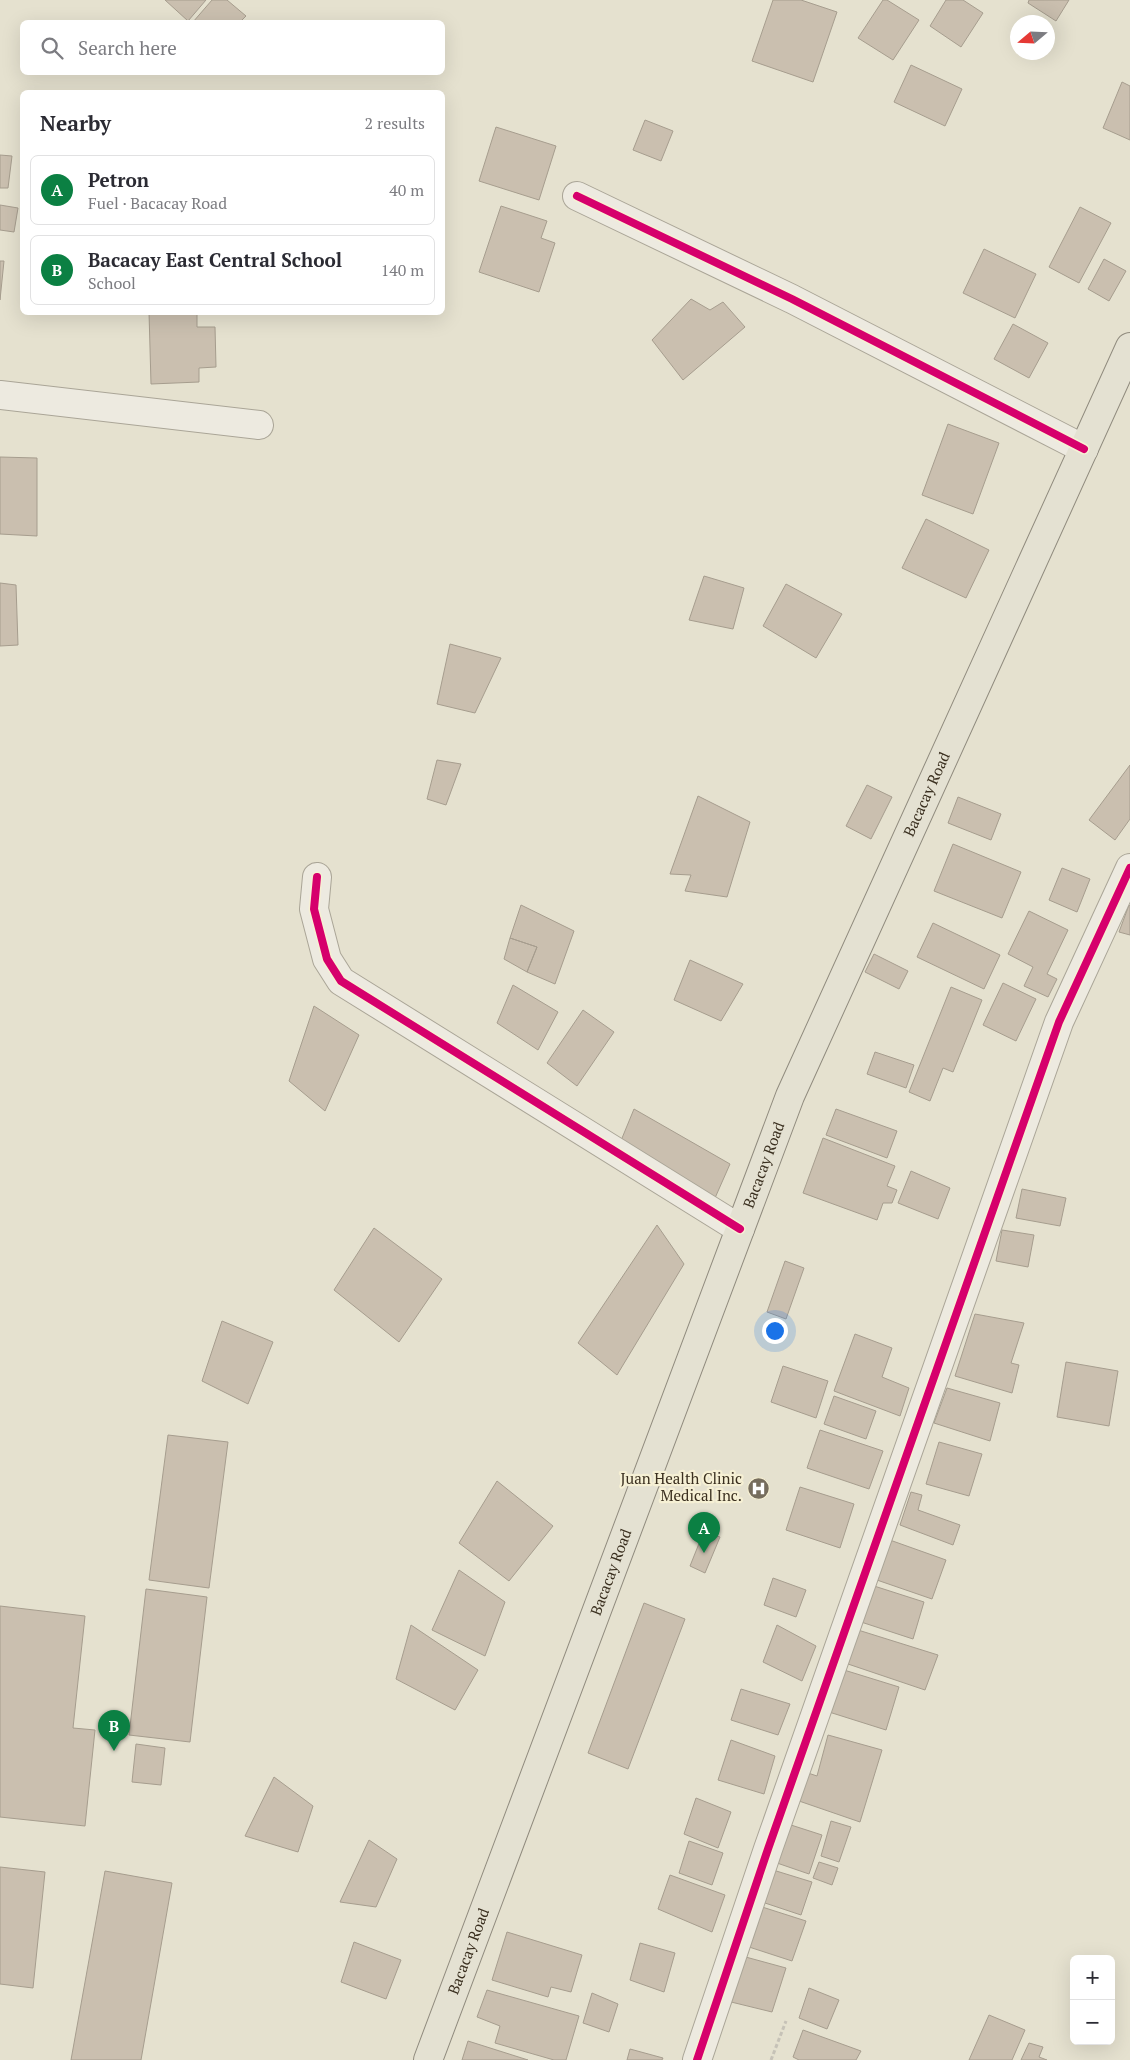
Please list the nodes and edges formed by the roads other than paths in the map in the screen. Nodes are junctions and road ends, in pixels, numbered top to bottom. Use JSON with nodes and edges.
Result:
{"nodes":[{"id":1,"x":577,"y":196,"type":"dead end"},
{"id":2,"x":1130,"y":346,"type":"edge"},
{"id":3,"x":0,"y":395,"type":"edge"},
{"id":4,"x":260,"y":425,"type":"dead end"},
{"id":5,"x":1084,"y":449,"type":"junction"},
{"id":6,"x":1130,"y":868,"type":"edge"},
{"id":7,"x":317,"y":877,"type":"dead end"},
{"id":8,"x":740,"y":1229,"type":"junction"},
{"id":9,"x":428,"y":2060,"type":"edge"},
{"id":10,"x":697,"y":2060,"type":"edge"}],
"edges":[{"from":1,"to":5,"type":"street"},
{"from":2,"to":5,"type":"main road","name":"Bacacay Road"},
{"from":3,"to":4,"type":"street"},
{"from":5,"to":8,"type":"main road","name":"Bacacay Road"},
{"from":6,"to":10,"type":"street"},
{"from":7,"to":8,"type":"street"},
{"from":8,"to":9,"type":"main road","name":"Bacacay Road"}]}
